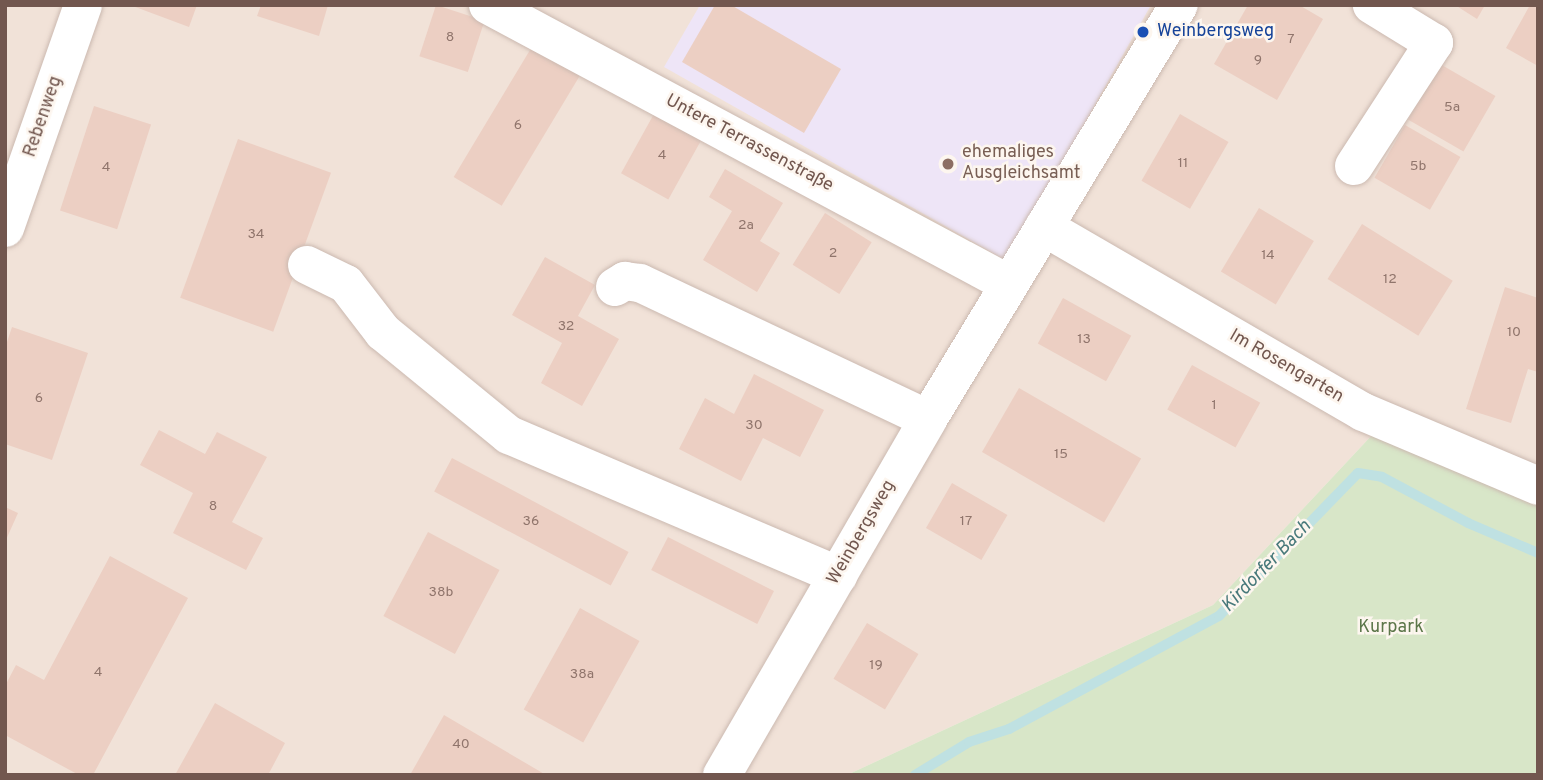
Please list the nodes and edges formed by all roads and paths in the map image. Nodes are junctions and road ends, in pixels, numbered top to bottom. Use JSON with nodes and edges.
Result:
{"nodes":[{"id":1,"x":83,"y":5,"type":"edge"},
{"id":2,"x":488,"y":5,"type":"edge"},
{"id":3,"x":1179,"y":5,"type":"edge"},
{"id":4,"x":1372,"y":5,"type":"edge"},
{"id":5,"x":1354,"y":166,"type":"dead end"},
{"id":6,"x":1044,"y":227,"type":"junction"},
{"id":7,"x":5,"y":228,"type":"edge"},
{"id":8,"x":307,"y":265,"type":"dead end"},
{"id":9,"x":1009,"y":284,"type":"junction"},
{"id":10,"x":615,"y":287,"type":"dead end"},
{"id":11,"x":928,"y":419,"type":"junction"},
{"id":12,"x":1538,"y":486,"type":"edge"},
{"id":13,"x":838,"y":575,"type":"junction"},
{"id":14,"x":722,"y":775,"type":"edge"}],
"edges":[{"from":1,"to":7,"type":"street","name":"Rebenweg"},
{"from":2,"to":9,"type":"street","name":"Untere Terrassenstraße"},
{"from":3,"to":6,"type":"street","name":"Weinbergsweg"},
{"from":4,"to":5,"type":"street"},
{"from":6,"to":9,"type":"street","name":"Weinbergsweg"},
{"from":6,"to":12,"type":"street","name":"Im Rosengarten"},
{"from":8,"to":13,"type":"street"},
{"from":9,"to":11,"type":"street","name":"Weinbergsweg"},
{"from":10,"to":11,"type":"street"},
{"from":11,"to":13,"type":"street","name":"Weinbergsweg"},
{"from":13,"to":14,"type":"street","name":"Weinbergsweg"}]}
